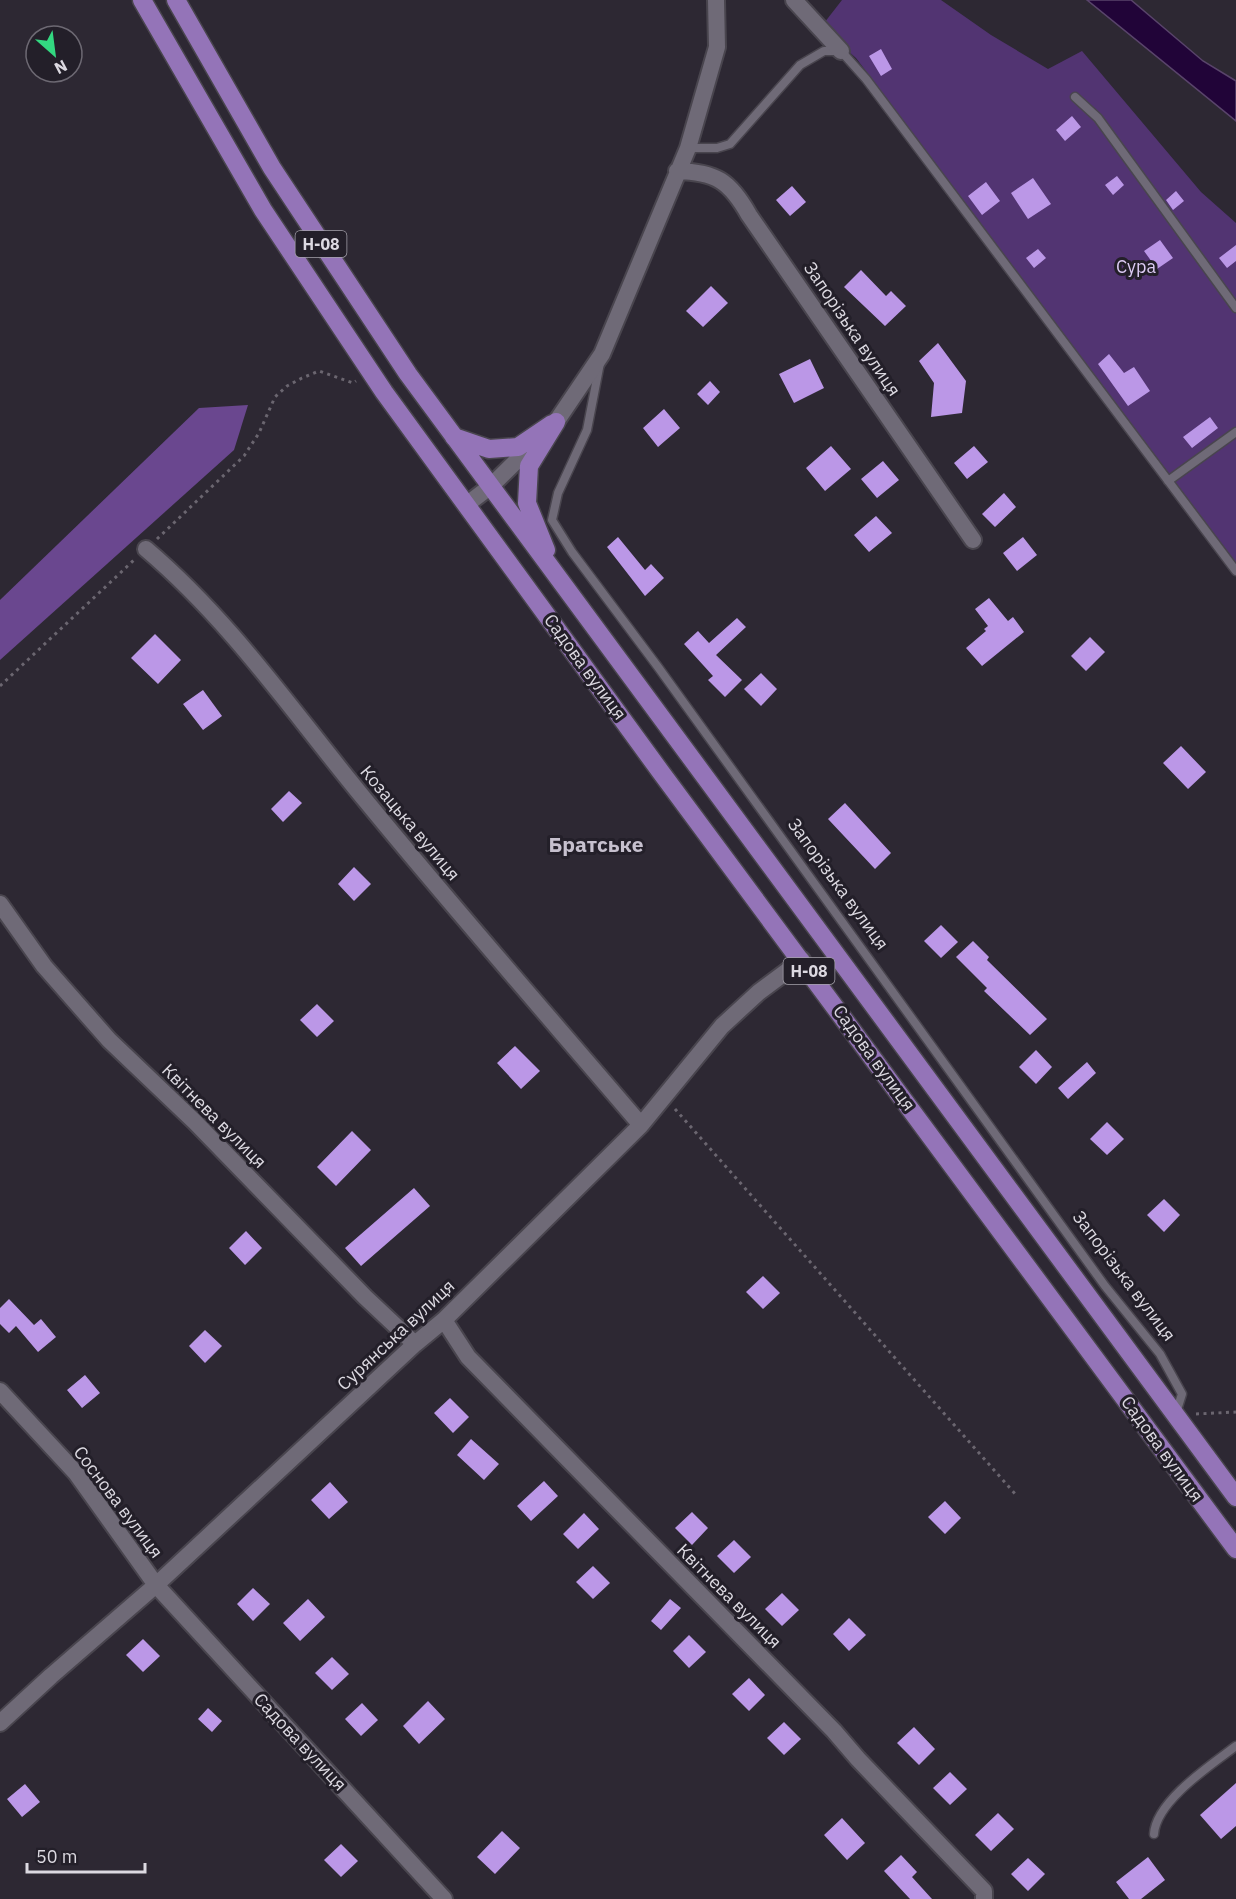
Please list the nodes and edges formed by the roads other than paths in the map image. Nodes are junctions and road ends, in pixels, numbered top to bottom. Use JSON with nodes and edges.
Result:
{"nodes":[{"id":1,"x":142,"y":0,"type":"edge"},
{"id":2,"x":176,"y":0,"type":"edge"},
{"id":3,"x":716,"y":0,"type":"edge"},
{"id":4,"x":794,"y":0,"type":"edge"},
{"id":5,"x":841,"y":51,"type":"junction"},
{"id":6,"x":1076,"y":97,"type":"dead end"},
{"id":7,"x":688,"y":148,"type":"junction"},
{"id":8,"x":677,"y":171,"type":"junction"},
{"id":9,"x":1236,"y":308,"type":"edge"},
{"id":10,"x":602,"y":354,"type":"junction"},
{"id":11,"x":556,"y":422,"type":"junction"},
{"id":12,"x":1236,"y":432,"type":"edge"},
{"id":13,"x":454,"y":437,"type":"junction"},
{"id":14,"x":1168,"y":481,"type":"junction"},
{"id":15,"x":487,"y":482,"type":"junction"},
{"id":16,"x":466,"y":505,"type":"junction"},
{"id":17,"x":973,"y":540,"type":"dead end"},
{"id":18,"x":146,"y":549,"type":"road end"},
{"id":19,"x":554,"y":571,"type":"junction"},
{"id":20,"x":1236,"y":571,"type":"edge"},
{"id":21,"x":0,"y":904,"type":"edge"},
{"id":22,"x":802,"y":960,"type":"junction"},
{"id":23,"x":641,"y":1125,"type":"junction"},
{"id":24,"x":444,"y":1320,"type":"junction"},
{"id":25,"x":415,"y":1344,"type":"junction"},
{"id":26,"x":0,"y":1391,"type":"edge"},
{"id":27,"x":1176,"y":1415,"type":"junction"},
{"id":28,"x":1236,"y":1497,"type":"edge"},
{"id":29,"x":1236,"y":1549,"type":"edge"},
{"id":30,"x":156,"y":1585,"type":"junction"},
{"id":31,"x":0,"y":1723,"type":"edge"},
{"id":32,"x":1236,"y":1746,"type":"edge"},
{"id":33,"x":1154,"y":1834,"type":"dead end"},
{"id":34,"x":987,"y":1896,"type":"edge"},
{"id":35,"x":444,"y":1899,"type":"edge"}],
"edges":[{"from":1,"to":16,"type":"main road","name":"Садова вулиця","number":"Н-08"},
{"from":2,"to":13,"type":"main road","number":"Н-08"},
{"from":3,"to":7,"type":"street"},
{"from":4,"to":5,"type":"street"},
{"from":5,"to":7,"type":"lane"},
{"from":5,"to":14,"type":"lane"},
{"from":6,"to":9,"type":"lane"},
{"from":7,"to":8,"type":"street"},
{"from":8,"to":10,"type":"street"},
{"from":8,"to":17,"type":"street","name":"Запорізька вулиця"},
{"from":10,"to":11,"type":"street"},
{"from":10,"to":27,"type":"lane","name":"Запорізька вулиця"},
{"from":11,"to":13,"type":"main road"},
{"from":11,"to":15,"type":"street"},
{"from":11,"to":19,"type":"main road"},
{"from":12,"to":14,"type":"lane"},
{"from":13,"to":15,"type":"main road","number":"Н-08"},
{"from":14,"to":20,"type":"lane"},
{"from":15,"to":16,"type":"street"},
{"from":15,"to":19,"type":"main road","name":"Садова вулиця","number":"Н-08"},
{"from":16,"to":22,"type":"main road","name":"Садова вулиця","number":"Н-08"},
{"from":18,"to":23,"type":"street","name":"Козацька вулиця"},
{"from":19,"to":27,"type":"main road","name":"Садова вулиця","number":"Н-08"},
{"from":21,"to":25,"type":"street","name":"Квітнева вулиця"},
{"from":22,"to":23,"type":"street","name":"Сурянська вулиця"},
{"from":22,"to":29,"type":"main road","name":"Садова вулиця","number":"Н-08"},
{"from":23,"to":24,"type":"street","name":"Сурянська вулиця"},
{"from":24,"to":25,"type":"street","name":"Сурянська вулиця"},
{"from":24,"to":34,"type":"street","name":"Квітнева вулиця"},
{"from":25,"to":30,"type":"street","name":"Сурянська вулиця"},
{"from":26,"to":30,"type":"street","name":"Соснова вулиця"},
{"from":27,"to":28,"type":"main road","name":"Садова вулиця","number":"Н-08"},
{"from":30,"to":31,"type":"street","name":"Сурянська вулиця"},
{"from":30,"to":35,"type":"street","name":"Садова вулиця"},
{"from":32,"to":33,"type":"lane"}]}
